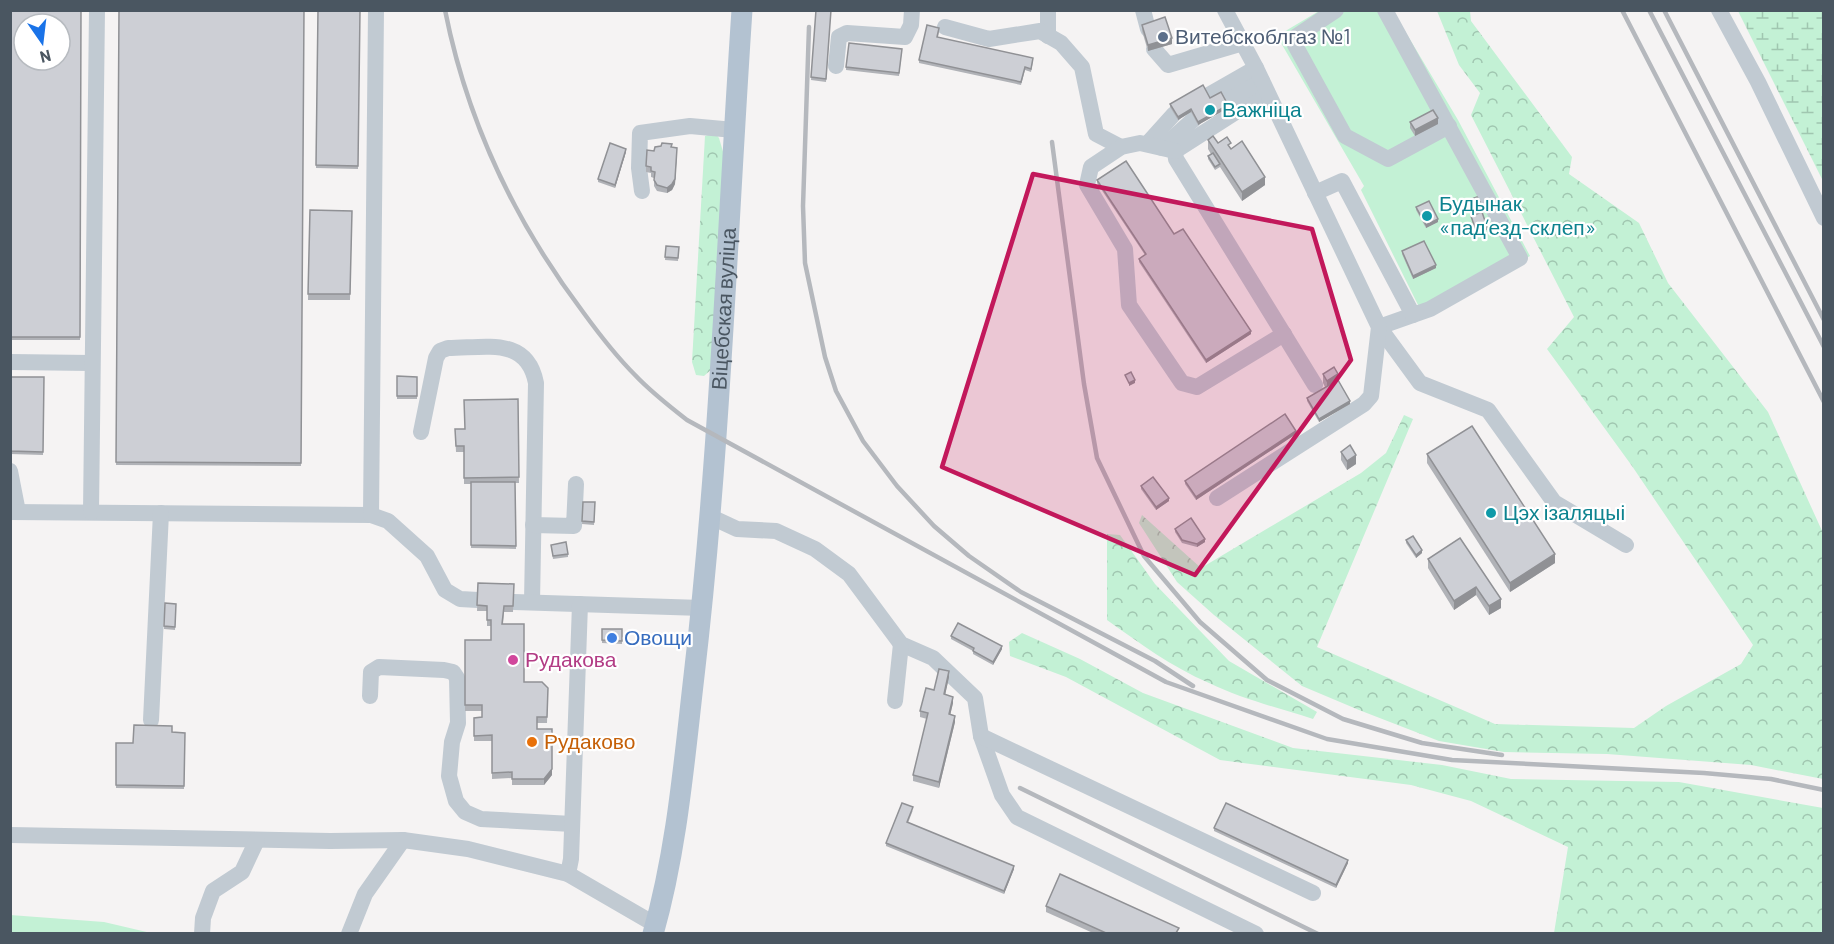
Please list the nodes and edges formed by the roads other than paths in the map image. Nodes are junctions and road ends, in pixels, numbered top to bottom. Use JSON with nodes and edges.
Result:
{"nodes":[{"id":1,"x":97,"y":10,"type":"edge"},
{"id":2,"x":376,"y":10,"type":"edge"},
{"id":3,"x":742,"y":10,"type":"edge"},
{"id":4,"x":912,"y":10,"type":"edge"},
{"id":5,"x":1048,"y":10,"type":"edge"},
{"id":6,"x":1143,"y":10,"type":"edge"},
{"id":7,"x":1225,"y":10,"type":"edge"},
{"id":8,"x":1336,"y":10,"type":"edge"},
{"id":9,"x":1386,"y":10,"type":"edge"},
{"id":10,"x":1719,"y":10,"type":"edge"},
{"id":11,"x":945,"y":27,"type":"dead end"},
{"id":12,"x":1148,"y":29,"type":"edge"},
{"id":13,"x":1048,"y":36,"type":"junction"},
{"id":14,"x":1243,"y":43,"type":"junction"},
{"id":15,"x":1155,"y":49,"type":"edge"},
{"id":16,"x":836,"y":66,"type":"dead end"},
{"id":17,"x":1262,"y":80,"type":"junction"},
{"id":18,"x":1207,"y":96,"type":"edge"},
{"id":19,"x":1225,"y":102,"type":"edge"},
{"id":20,"x":1174,"y":114,"type":"edge"},
{"id":21,"x":1194,"y":119,"type":"edge"},
{"id":22,"x":1449,"y":126,"type":"junction"},
{"id":23,"x":734,"y":130,"type":"junction"},
{"id":24,"x":1121,"y":147,"type":"junction"},
{"id":25,"x":1161,"y":148,"type":"junction"},
{"id":26,"x":642,"y":191,"type":"dead end"},
{"id":27,"x":1315,"y":193,"type":"junction"},
{"id":28,"x":1824,"y":218,"type":"edge"},
{"id":29,"x":1413,"y":315,"type":"junction"},
{"id":30,"x":1379,"y":327,"type":"junction"},
{"id":31,"x":1284,"y":334,"type":"junction"},
{"id":32,"x":10,"y":362,"type":"edge"},
{"id":33,"x":92,"y":363,"type":"junction"},
{"id":34,"x":1315,"y":386,"type":"dead end"},
{"id":35,"x":421,"y":432,"type":"dead end"},
{"id":36,"x":10,"y":471,"type":"edge"},
{"id":37,"x":576,"y":484,"type":"dead end"},
{"id":38,"x":1217,"y":498,"type":"dead end"},
{"id":39,"x":14,"y":512,"type":"edge"},
{"id":40,"x":91,"y":512,"type":"junction"},
{"id":41,"x":161,"y":513,"type":"junction"},
{"id":42,"x":371,"y":515,"type":"junction"},
{"id":43,"x":709,"y":516,"type":"junction"},
{"id":44,"x":533,"y":525,"type":"junction"},
{"id":45,"x":1626,"y":545,"type":"dead end"},
{"id":46,"x":478,"y":600,"type":"edge"},
{"id":47,"x":514,"y":602,"type":"edge"},
{"id":48,"x":532,"y":602,"type":"junction"},
{"id":49,"x":580,"y":604,"type":"junction"},
{"id":50,"x":702,"y":608,"type":"junction"},
{"id":51,"x":901,"y":644,"type":"junction"},
{"id":52,"x":370,"y":696,"type":"dead end"},
{"id":53,"x":895,"y":701,"type":"dead end"},
{"id":54,"x":151,"y":720,"type":"dead end"},
{"id":55,"x":981,"y":736,"type":"junction"},
{"id":56,"x":572,"y":824,"type":"junction"},
{"id":57,"x":10,"y":835,"type":"edge"},
{"id":58,"x":257,"y":840,"type":"junction"},
{"id":59,"x":403,"y":840,"type":"junction"},
{"id":60,"x":568,"y":874,"type":"junction"},
{"id":61,"x":1313,"y":893,"type":"dead end"},
{"id":62,"x":655,"y":929,"type":"edge"},
{"id":63,"x":202,"y":933,"type":"edge"},
{"id":64,"x":349,"y":933,"type":"edge"},
{"id":65,"x":1256,"y":933,"type":"edge"}],
"edges":[{"from":1,"to":33,"type":"street"},
{"from":2,"to":42,"type":"street"},
{"from":3,"to":23,"type":"main road","name":"Віцебская вуліца"},
{"from":4,"to":16,"type":"street"},
{"from":5,"to":13,"type":"street"},
{"from":6,"to":12,"type":"street"},
{"from":7,"to":14,"type":"street"},
{"from":8,"to":22,"type":"street"},
{"from":9,"to":22,"type":"street"},
{"from":10,"to":28,"type":"street"},
{"from":11,"to":13,"type":"street"},
{"from":13,"to":24,"type":"street"},
{"from":14,"to":15,"type":"street"},
{"from":14,"to":17,"type":"street"},
{"from":17,"to":18,"type":"street"},
{"from":17,"to":19,"type":"street"},
{"from":17,"to":25,"type":"street"},
{"from":17,"to":27,"type":"street"},
{"from":20,"to":25,"type":"street"},
{"from":21,"to":25,"type":"street"},
{"from":22,"to":29,"type":"street"},
{"from":23,"to":26,"type":"street"},
{"from":23,"to":43,"type":"main road","name":"Віцебская вуліца"},
{"from":24,"to":25,"type":"street"},
{"from":24,"to":31,"type":"street"},
{"from":25,"to":31,"type":"street"},
{"from":27,"to":29,"type":"street"},
{"from":27,"to":30,"type":"street"},
{"from":29,"to":30,"type":"street"},
{"from":30,"to":38,"type":"street"},
{"from":30,"to":45,"type":"street"},
{"from":31,"to":34,"type":"street"},
{"from":32,"to":33,"type":"street"},
{"from":33,"to":40,"type":"street"},
{"from":35,"to":44,"type":"street"},
{"from":36,"to":39,"type":"street"},
{"from":37,"to":44,"type":"street"},
{"from":39,"to":40,"type":"street"},
{"from":40,"to":41,"type":"street"},
{"from":41,"to":42,"type":"street"},
{"from":41,"to":54,"type":"street"},
{"from":42,"to":46,"type":"street"},
{"from":43,"to":50,"type":"main road","name":"Віцебская вуліца"},
{"from":43,"to":51,"type":"street"},
{"from":44,"to":48,"type":"street"},
{"from":47,"to":48,"type":"street"},
{"from":48,"to":49,"type":"street"},
{"from":49,"to":50,"type":"street"},
{"from":49,"to":56,"type":"street"},
{"from":50,"to":62,"type":"main road","name":"Віцебская вуліца"},
{"from":51,"to":53,"type":"street"},
{"from":51,"to":55,"type":"street"},
{"from":52,"to":56,"type":"street"},
{"from":55,"to":61,"type":"street"},
{"from":55,"to":65,"type":"street"},
{"from":56,"to":60,"type":"street"},
{"from":57,"to":58,"type":"street"},
{"from":58,"to":59,"type":"street"},
{"from":58,"to":63,"type":"street"},
{"from":59,"to":60,"type":"street"},
{"from":59,"to":64,"type":"street"},
{"from":60,"to":62,"type":"street"}]}
